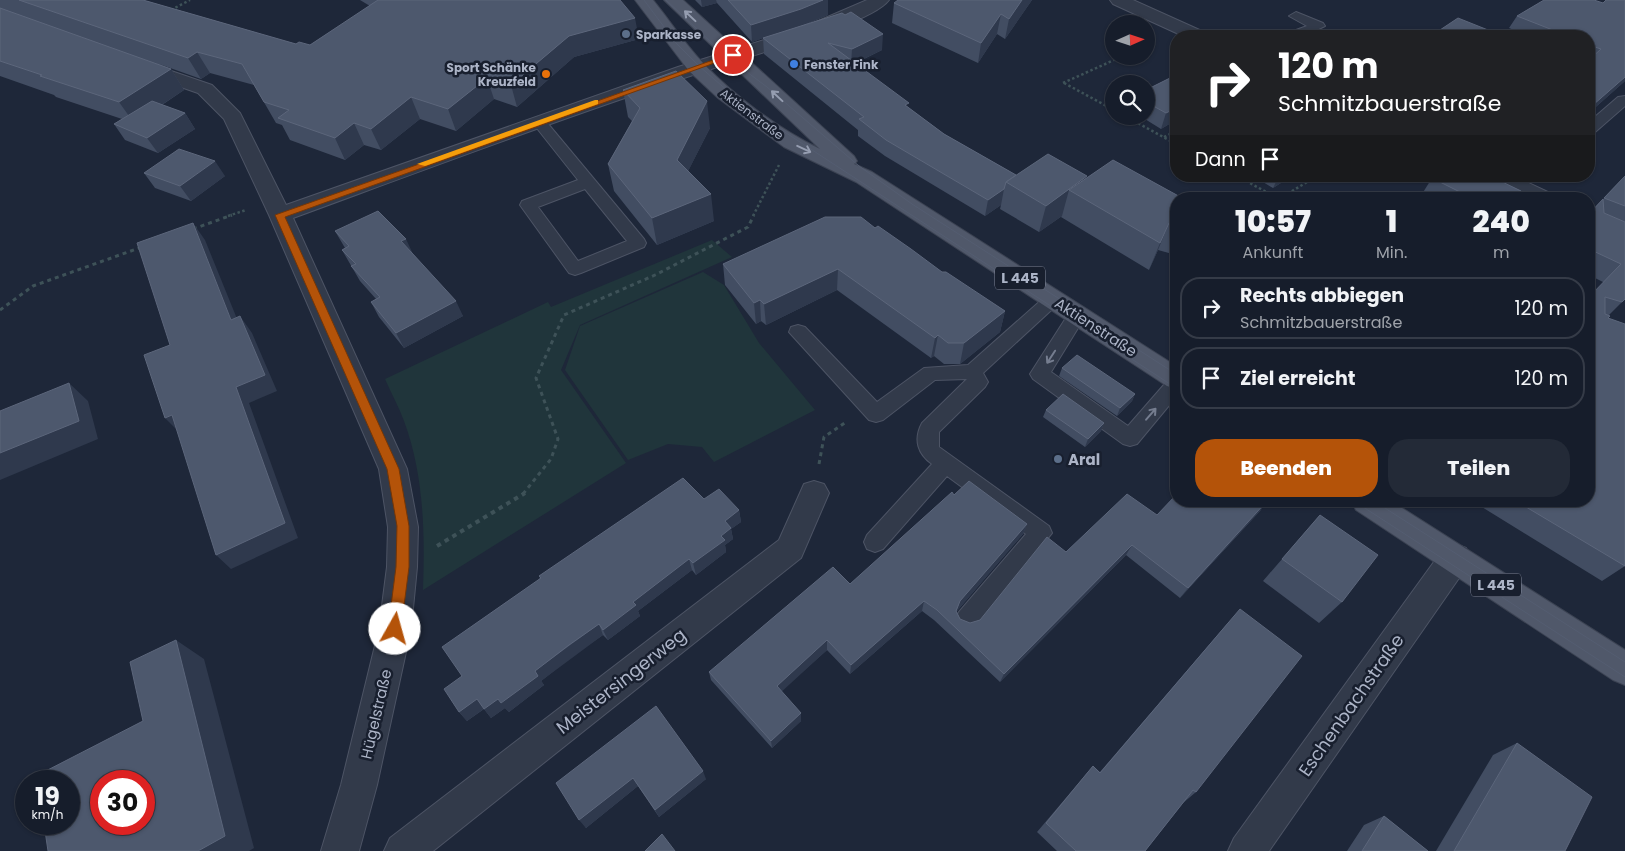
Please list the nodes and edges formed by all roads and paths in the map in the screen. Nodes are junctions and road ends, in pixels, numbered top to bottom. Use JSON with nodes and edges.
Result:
{"nodes":[{"id":1,"x":190,"y":0,"type":"edge"},
{"id":2,"x":644,"y":0,"type":"edge"},
{"id":3,"x":673,"y":0,"type":"edge"},
{"id":4,"x":880,"y":0,"type":"edge"},
{"id":5,"x":1119,"y":0,"type":"edge"},
{"id":6,"x":164,"y":14,"type":"edge"},
{"id":7,"x":1296,"y":16,"type":"dead end"},
{"id":8,"x":1184,"y":30,"type":"edge"},
{"id":9,"x":1308,"y":30,"type":"edge"},
{"id":10,"x":733,"y":55,"type":"junction"},
{"id":11,"x":123,"y":61,"type":"edge"},
{"id":12,"x":1105,"y":64,"type":"edge"},
{"id":13,"x":696,"y":67,"type":"junction"},
{"id":14,"x":1624,"y":100,"type":"dead end"},
{"id":15,"x":1105,"y":105,"type":"edge"},
{"id":16,"x":539,"y":122,"type":"junction"},
{"id":17,"x":1142,"y":125,"type":"edge"},
{"id":18,"x":1595,"y":125,"type":"edge"},
{"id":19,"x":1170,"y":134,"type":"edge"},
{"id":20,"x":1164,"y":137,"type":"junction"},
{"id":21,"x":1170,"y":140,"type":"edge"},
{"id":22,"x":791,"y":143,"type":"junction"},
{"id":23,"x":864,"y":177,"type":"junction"},
{"id":24,"x":588,"y":182,"type":"junction"},
{"id":25,"x":1248,"y":182,"type":"edge"},
{"id":26,"x":1307,"y":182,"type":"edge"},
{"id":27,"x":1509,"y":182,"type":"edge"},
{"id":28,"x":1266,"y":192,"type":"edge"},
{"id":29,"x":1291,"y":192,"type":"edge"},
{"id":30,"x":1529,"y":192,"type":"edge"},
{"id":31,"x":276,"y":208,"type":"junction"},
{"id":32,"x":189,"y":230,"type":"edge"},
{"id":33,"x":143,"y":247,"type":"edge"},
{"id":34,"x":1053,"y":300,"type":"junction"},
{"id":35,"x":0,"y":310,"type":"edge"},
{"id":36,"x":1077,"y":315,"type":"junction"},
{"id":37,"x":798,"y":332,"type":"dead end"},
{"id":38,"x":972,"y":372,"type":"junction"},
{"id":39,"x":1170,"y":375,"type":"edge"},
{"id":40,"x":1170,"y":391,"type":"edge"},
{"id":41,"x":869,"y":406,"type":"junction"},
{"id":42,"x":946,"y":463,"type":"junction"},
{"id":43,"x":814,"y":493,"type":"joint"},
{"id":44,"x":1375,"y":507,"type":"edge"},
{"id":45,"x":875,"y":542,"type":"dead end"},
{"id":46,"x":1455,"y":558,"type":"junction"},
{"id":47,"x":402,"y":567,"type":"junction"},
{"id":48,"x":967,"y":620,"type":"edge"},
{"id":49,"x":1625,"y":668,"type":"edge"},
{"id":50,"x":340,"y":851,"type":"edge"},
{"id":51,"x":403,"y":851,"type":"edge"},
{"id":52,"x":1247,"y":851,"type":"edge"}],
"edges":[{"from":1,"to":6,"type":"path"},
{"from":2,"to":13,"type":"main road","name":"Aktienstraße","number":"L 445"},
{"from":10,"to":3,"type":"main road","name":"Aktienstraße","number":"L 445","one_way":true},
{"from":4,"to":10,"type":"street"},
{"from":5,"to":8,"type":"street"},
{"from":7,"to":9,"type":"lane"},
{"from":10,"to":13,"type":"street"},
{"from":23,"to":10,"type":"main road","name":"Aktienstraße","number":"L 445","one_way":true},
{"from":11,"to":31,"type":"street","name":"Hügelstraße"},
{"from":12,"to":15,"type":"path"},
{"from":13,"to":16,"type":"street"},
{"from":13,"to":22,"type":"main road","name":"Aktienstraße","number":"L 445"},
{"from":14,"to":18,"type":"lane"},
{"from":16,"to":24,"type":"lane"},
{"from":16,"to":31,"type":"street"},
{"from":17,"to":20,"type":"path"},
{"from":19,"to":20,"type":"path"},
{"from":20,"to":21,"type":"path"},
{"from":22,"to":23,"type":"main road","name":"Aktienstraße","number":"L 445","one_way":true},
{"from":22,"to":47,"type":"path"},
{"from":23,"to":34,"type":"main road","name":"Aktienstraße","number":"L 445"},
{"from":24,"to":24,"type":"lane"},
{"from":25,"to":28,"type":"path"},
{"from":26,"to":29,"type":"path"},
{"from":27,"to":30,"type":"street"},
{"from":31,"to":32,"type":"path"},
{"from":31,"to":47,"type":"street","name":"Hügelstraße"},
{"from":33,"to":35,"type":"path"},
{"from":34,"to":36,"type":"main road","name":"Aktienstraße","number":"L 445"},
{"from":34,"to":38,"type":"lane"},
{"from":36,"to":39,"type":"main road","name":"Aktienstraße","number":"L 445"},
{"from":36,"to":40,"type":"lane","one_way":true},
{"from":37,"to":41,"type":"lane"},
{"from":38,"to":41,"type":"lane"},
{"from":38,"to":42,"type":"lane"},
{"from":41,"to":43,"type":"path"},
{"from":42,"to":45,"type":"lane"},
{"from":42,"to":48,"type":"lane"},
{"from":43,"to":51,"type":"street","name":"Meistersingerweg"},
{"from":44,"to":46,"type":"main road","number":"L 445"},
{"from":46,"to":49,"type":"main road","number":"L 445"},
{"from":46,"to":52,"type":"street","name":"Eschenbachstraße"},
{"from":47,"to":50,"type":"street","name":"Hügelstraße"}]}
